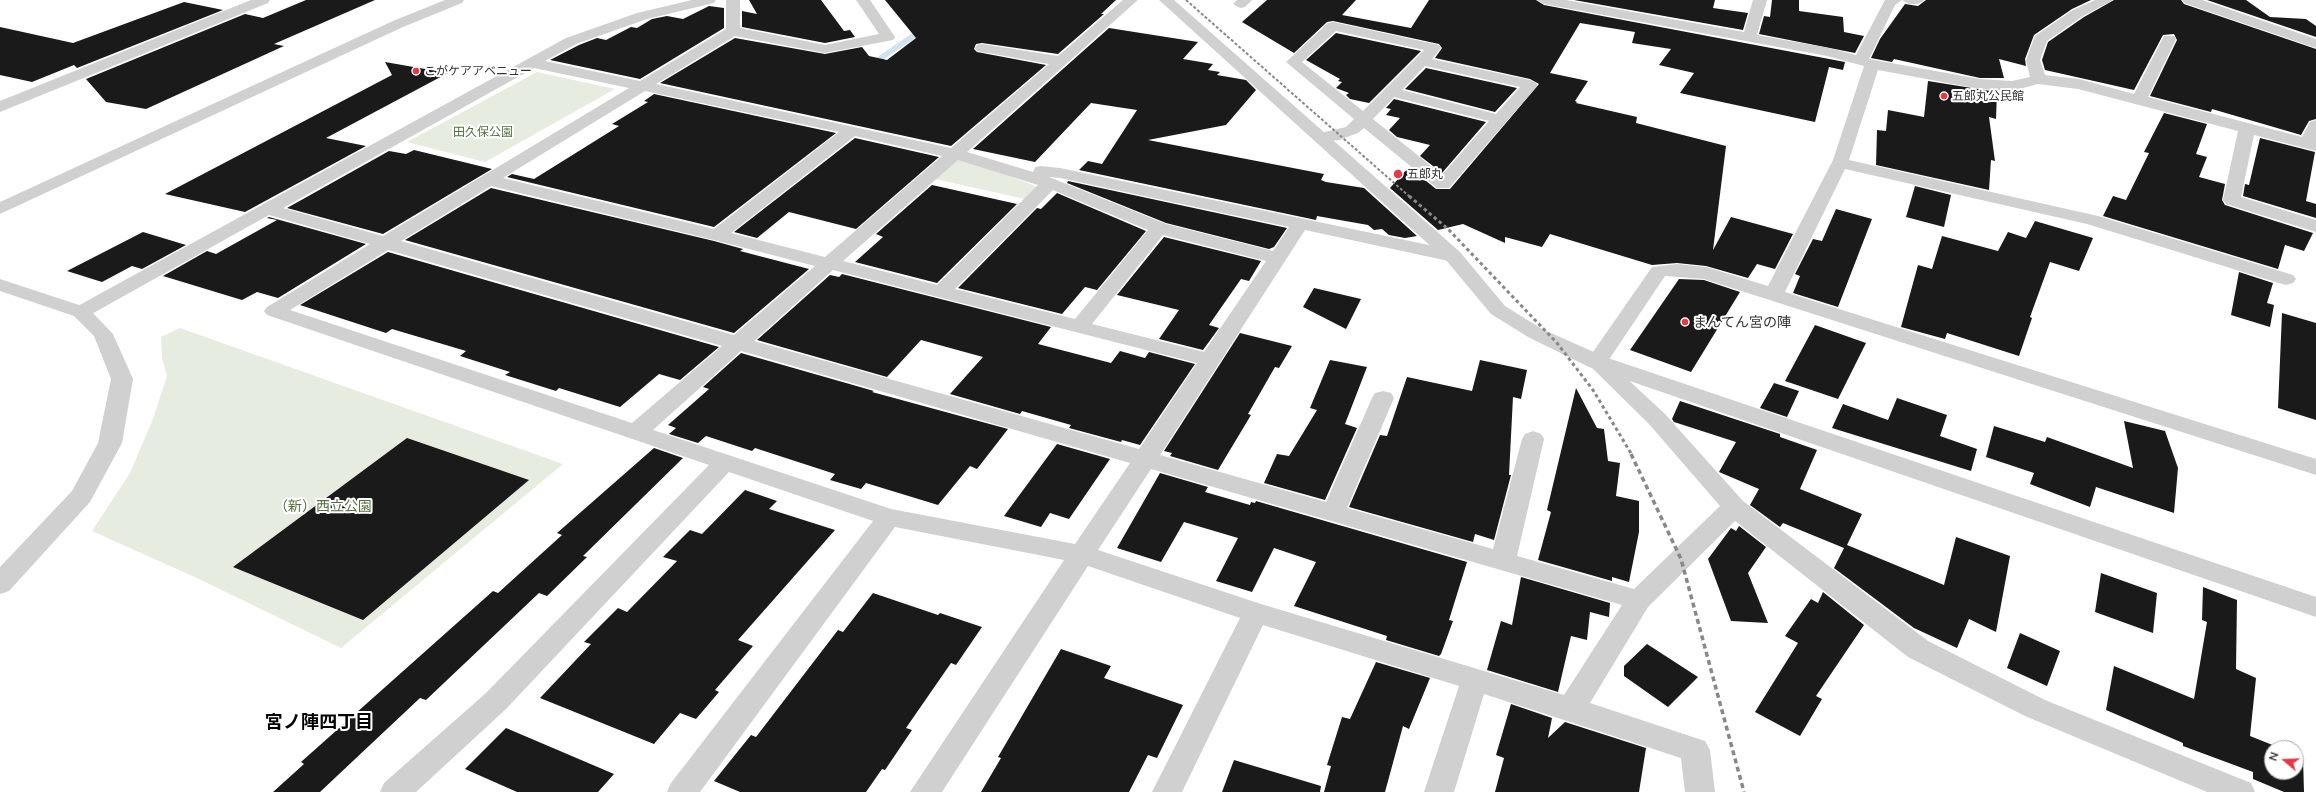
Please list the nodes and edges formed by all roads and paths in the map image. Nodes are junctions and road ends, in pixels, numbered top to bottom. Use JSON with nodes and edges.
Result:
{"nodes":[{"id":1,"x":263,"y":0,"type":"edge"},
{"id":2,"x":457,"y":0,"type":"edge"},
{"id":3,"x":709,"y":0,"type":"edge"},
{"id":4,"x":733,"y":0,"type":"edge"},
{"id":5,"x":863,"y":0,"type":"edge"},
{"id":6,"x":1131,"y":0,"type":"edge"},
{"id":7,"x":1166,"y":0,"type":"edge"},
{"id":8,"x":1544,"y":0,"type":"edge"},
{"id":9,"x":1760,"y":0,"type":"edge"},
{"id":10,"x":1896,"y":0,"type":"edge"},
{"id":11,"x":1909,"y":0,"type":"edge"},
{"id":12,"x":1918,"y":0,"type":"edge"},
{"id":13,"x":2106,"y":0,"type":"edge"},
{"id":14,"x":2189,"y":0,"type":"edge"},
{"id":15,"x":733,"y":31,"type":"junction"},
{"id":16,"x":1749,"y":38,"type":"junction"},
{"id":17,"x":2169,"y":39,"type":"dead end"},
{"id":18,"x":2316,"y":44,"type":"edge"},
{"id":19,"x":982,"y":48,"type":"dead end"},
{"id":20,"x":1421,"y":60,"type":"junction"},
{"id":21,"x":1060,"y":61,"type":"junction"},
{"id":22,"x":1866,"y":62,"type":"junction"},
{"id":23,"x":532,"y":63,"type":"junction"},
{"id":24,"x":2038,"y":79,"type":"junction"},
{"id":25,"x":642,"y":87,"type":"junction"},
{"id":26,"x":1391,"y":92,"type":"junction"},
{"id":27,"x":2139,"y":99,"type":"junction"},
{"id":28,"x":0,"y":108,"type":"edge"},
{"id":29,"x":1363,"y":120,"type":"junction"},
{"id":30,"x":1499,"y":120,"type":"junction"},
{"id":31,"x":2316,"y":125,"type":"edge"},
{"id":32,"x":2247,"y":127,"type":"junction"},
{"id":33,"x":852,"y":130,"type":"junction"},
{"id":34,"x":1322,"y":137,"type":"junction"},
{"id":35,"x":2312,"y":144,"type":"edge"},
{"id":36,"x":954,"y":153,"type":"junction"},
{"id":37,"x":1840,"y":163,"type":"junction"},
{"id":38,"x":1008,"y":167,"type":"junction"},
{"id":39,"x":488,"y":180,"type":"junction"},
{"id":40,"x":1050,"y":183,"type":"junction"},
{"id":41,"x":0,"y":209,"type":"edge"},
{"id":42,"x":267,"y":209,"type":"junction"},
{"id":43,"x":1300,"y":224,"type":"junction"},
{"id":44,"x":2316,"y":226,"type":"edge"},
{"id":45,"x":1159,"y":228,"type":"junction"},
{"id":46,"x":717,"y":235,"type":"junction"},
{"id":47,"x":386,"y":243,"type":"junction"},
{"id":48,"x":1454,"y":256,"type":"junction"},
{"id":49,"x":1276,"y":258,"type":"junction"},
{"id":50,"x":829,"y":263,"type":"junction"},
{"id":51,"x":2286,"y":279,"type":"dead end"},
{"id":52,"x":0,"y":285,"type":"edge"},
{"id":53,"x":942,"y":292,"type":"junction"},
{"id":54,"x":1774,"y":295,"type":"junction"},
{"id":55,"x":81,"y":312,"type":"junction"},
{"id":56,"x":1080,"y":326,"type":"junction"},
{"id":57,"x":736,"y":344,"type":"junction"},
{"id":58,"x":1210,"y":360,"type":"junction"},
{"id":59,"x":1597,"y":362,"type":"junction"},
{"id":60,"x":1383,"y":398,"type":"dead end"},
{"id":61,"x":636,"y":432,"type":"junction"},
{"id":62,"x":1533,"y":438,"type":"dead end"},
{"id":63,"x":1144,"y":459,"type":"junction"},
{"id":64,"x":726,"y":461,"type":"junction"},
{"id":65,"x":2316,"y":467,"type":"edge"},
{"id":66,"x":1734,"y":507,"type":"junction"},
{"id":67,"x":1333,"y":513,"type":"junction"},
{"id":68,"x":889,"y":517,"type":"junction"},
{"id":69,"x":1082,"y":554,"type":"junction"},
{"id":70,"x":1503,"y":561,"type":"junction"},
{"id":71,"x":0,"y":584,"type":"edge"},
{"id":72,"x":1639,"y":600,"type":"junction"},
{"id":73,"x":2316,"y":607,"type":"edge"},
{"id":74,"x":1256,"y":613,"type":"junction"},
{"id":75,"x":1475,"y":679,"type":"junction"},
{"id":76,"x":1571,"y":709,"type":"junction"},
{"id":77,"x":395,"y":792,"type":"edge"},
{"id":78,"x":682,"y":792,"type":"edge"},
{"id":79,"x":925,"y":792,"type":"edge"},
{"id":80,"x":1167,"y":792,"type":"edge"},
{"id":81,"x":1439,"y":792,"type":"edge"},
{"id":82,"x":1700,"y":792,"type":"edge"},
{"id":83,"x":2240,"y":792,"type":"edge"}],
"edges":[{"from":1,"to":28,"type":"street"},
{"from":2,"to":41,"type":"street"},
{"from":3,"to":23,"type":"street"},
{"from":4,"to":15,"type":"street"},
{"from":5,"to":15,"type":"street"},
{"from":6,"to":21,"type":"street"},
{"from":7,"to":34,"type":"street"},
{"from":8,"to":16,"type":"street"},
{"from":9,"to":16,"type":"street"},
{"from":10,"to":22,"type":"street"},
{"from":11,"to":12,"type":"street"},
{"from":13,"to":24,"type":"street"},
{"from":14,"to":18,"type":"street"},
{"from":15,"to":25,"type":"street"},
{"from":16,"to":22,"type":"street"},
{"from":17,"to":27,"type":"street"},
{"from":19,"to":21,"type":"street"},
{"from":20,"to":26,"type":"street"},
{"from":20,"to":29,"type":"street"},
{"from":20,"to":30,"type":"street"},
{"from":21,"to":36,"type":"street"},
{"from":22,"to":24,"type":"street"},
{"from":22,"to":37,"type":"street"},
{"from":23,"to":25,"type":"street"},
{"from":23,"to":42,"type":"street"},
{"from":24,"to":27,"type":"street"},
{"from":25,"to":33,"type":"street"},
{"from":25,"to":39,"type":"street"},
{"from":26,"to":29,"type":"street"},
{"from":26,"to":30,"type":"street"},
{"from":27,"to":32,"type":"street"},
{"from":29,"to":30,"type":"street"},
{"from":29,"to":34,"type":"street"},
{"from":31,"to":35,"type":"street"},
{"from":32,"to":35,"type":"street"},
{"from":32,"to":44,"type":"street"},
{"from":33,"to":36,"type":"street"},
{"from":33,"to":46,"type":"street"},
{"from":34,"to":48,"type":"street"},
{"from":36,"to":38,"type":"street"},
{"from":36,"to":50,"type":"street"},
{"from":37,"to":51,"type":"street"},
{"from":37,"to":54,"type":"street"},
{"from":38,"to":40,"type":"street"},
{"from":38,"to":43,"type":"street"},
{"from":39,"to":46,"type":"street"},
{"from":39,"to":47,"type":"street"},
{"from":40,"to":45,"type":"street"},
{"from":40,"to":53,"type":"street"},
{"from":42,"to":47,"type":"street"},
{"from":42,"to":55,"type":"street"},
{"from":43,"to":48,"type":"street"},
{"from":43,"to":49,"type":"street"},
{"from":45,"to":49,"type":"street"},
{"from":45,"to":56,"type":"street"},
{"from":46,"to":50,"type":"street"},
{"from":47,"to":57,"type":"street"},
{"from":47,"to":61,"type":"street"},
{"from":48,"to":59,"type":"street"},
{"from":49,"to":58,"type":"street"},
{"from":50,"to":53,"type":"street"},
{"from":50,"to":57,"type":"street"},
{"from":52,"to":55,"type":"street"},
{"from":53,"to":56,"type":"street"},
{"from":54,"to":59,"type":"street"},
{"from":54,"to":65,"type":"street"},
{"from":55,"to":71,"type":"street"},
{"from":56,"to":58,"type":"street"},
{"from":57,"to":61,"type":"street"},
{"from":57,"to":63,"type":"street"},
{"from":58,"to":63,"type":"street"},
{"from":59,"to":66,"type":"street"},
{"from":59,"to":73,"type":"street"},
{"from":60,"to":67,"type":"street"},
{"from":61,"to":64,"type":"street"},
{"from":62,"to":70,"type":"street"},
{"from":63,"to":67,"type":"street"},
{"from":63,"to":69,"type":"street"},
{"from":64,"to":68,"type":"street"},
{"from":64,"to":77,"type":"street"},
{"from":66,"to":72,"type":"street"},
{"from":66,"to":83,"type":"street"},
{"from":67,"to":70,"type":"street"},
{"from":68,"to":69,"type":"street"},
{"from":68,"to":78,"type":"street"},
{"from":69,"to":74,"type":"street"},
{"from":69,"to":79,"type":"street"},
{"from":70,"to":72,"type":"street"},
{"from":72,"to":76,"type":"street"},
{"from":74,"to":75,"type":"street"},
{"from":74,"to":80,"type":"street"},
{"from":75,"to":76,"type":"street"},
{"from":75,"to":81,"type":"street"},
{"from":76,"to":82,"type":"street"}]}
